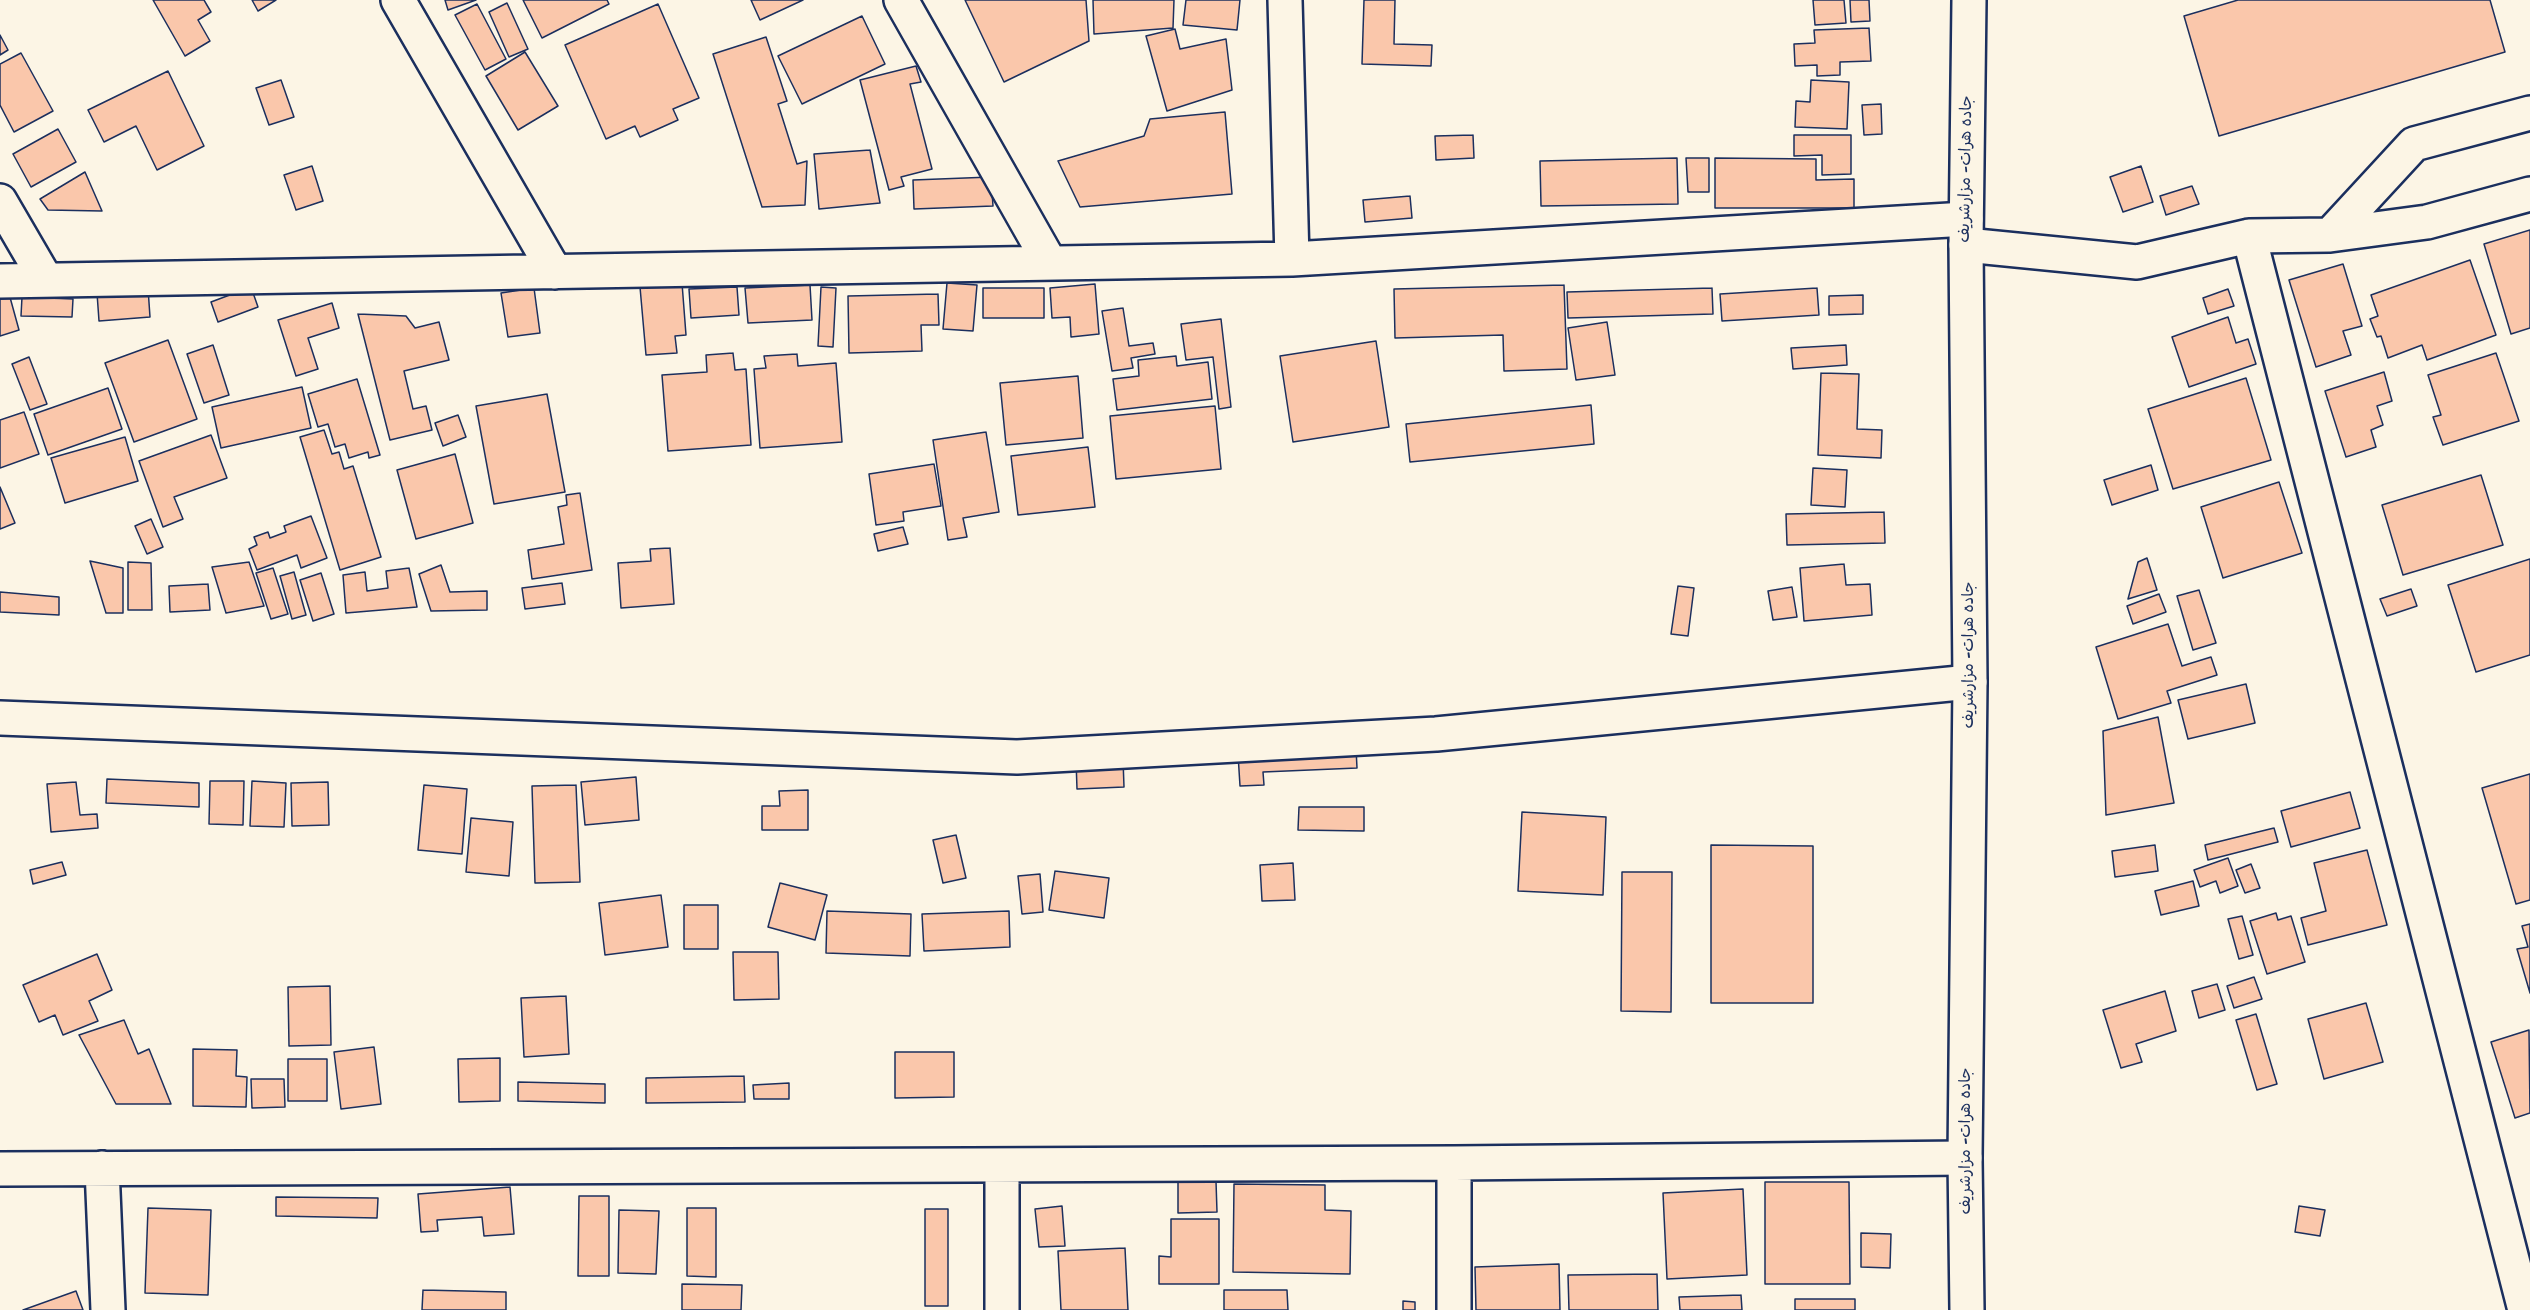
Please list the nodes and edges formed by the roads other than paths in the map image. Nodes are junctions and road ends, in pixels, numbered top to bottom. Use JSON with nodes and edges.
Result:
{"nodes":[{"id":1,"x":398,"y":0,"type":"edge"},
{"id":2,"x":901,"y":0,"type":"edge"},
{"id":3,"x":1285,"y":0,"type":"edge"},
{"id":4,"x":1969,"y":0,"type":"edge"},
{"id":5,"x":2530,"y":113,"type":"edge"},
{"id":6,"x":2530,"y":194,"type":"edge"},
{"id":7,"x":0,"y":201,"type":"edge"},
{"id":8,"x":1966,"y":232,"type":"junction"},
{"id":9,"x":2249,"y":236,"type":"junction"},
{"id":10,"x":2330,"y":236,"type":"junction"},
{"id":11,"x":1292,"y":259,"type":"junction"},
{"id":12,"x":1050,"y":263,"type":"junction"},
{"id":13,"x":555,"y":272,"type":"junction"},
{"id":14,"x":46,"y":280,"type":"junction"},
{"id":15,"x":0,"y":281,"type":"edge"},
{"id":16,"x":1970,"y":682,"type":"junction"},
{"id":17,"x":0,"y":718,"type":"edge"},
{"id":18,"x":1965,"y":1158,"type":"junction"},
{"id":19,"x":1454,"y":1163,"type":"junction"},
{"id":20,"x":1002,"y":1165,"type":"junction"},
{"id":21,"x":0,"y":1168,"type":"edge"},
{"id":22,"x":102,"y":1168,"type":"junction"},
{"id":23,"x":108,"y":1310,"type":"edge"},
{"id":24,"x":1002,"y":1310,"type":"edge"},
{"id":25,"x":1454,"y":1310,"type":"edge"},
{"id":26,"x":1967,"y":1310,"type":"edge"},
{"id":27,"x":2525,"y":1310,"type":"edge"}],
"edges":[{"from":1,"to":13,"type":"main road"},
{"from":2,"to":12,"type":"main road"},
{"from":3,"to":11,"type":"main road"},
{"from":4,"to":8,"type":"main road","name":"جاده هرات- مزارشریف"},
{"from":5,"to":10,"type":"main road"},
{"from":6,"to":10,"type":"main road"},
{"from":7,"to":14,"type":"main road"},
{"from":8,"to":9,"type":"main road"},
{"from":8,"to":11,"type":"main road"},
{"from":8,"to":16,"type":"main road","name":"جاده هرات- مزارشریف"},
{"from":9,"to":10,"type":"main road"},
{"from":9,"to":27,"type":"main road"},
{"from":11,"to":12,"type":"main road"},
{"from":12,"to":13,"type":"main road"},
{"from":13,"to":14,"type":"main road"},
{"from":14,"to":15,"type":"main road"},
{"from":16,"to":17,"type":"main road"},
{"from":16,"to":18,"type":"main road","name":"جاده هرات- مزارشریف"},
{"from":18,"to":19,"type":"main road"},
{"from":18,"to":26,"type":"main road","name":"جاده هرات- مزارشریف"},
{"from":19,"to":20,"type":"main road"},
{"from":19,"to":25,"type":"main road"},
{"from":20,"to":22,"type":"main road"},
{"from":20,"to":24,"type":"main road"},
{"from":21,"to":22,"type":"main road"},
{"from":22,"to":23,"type":"main road"}]}
